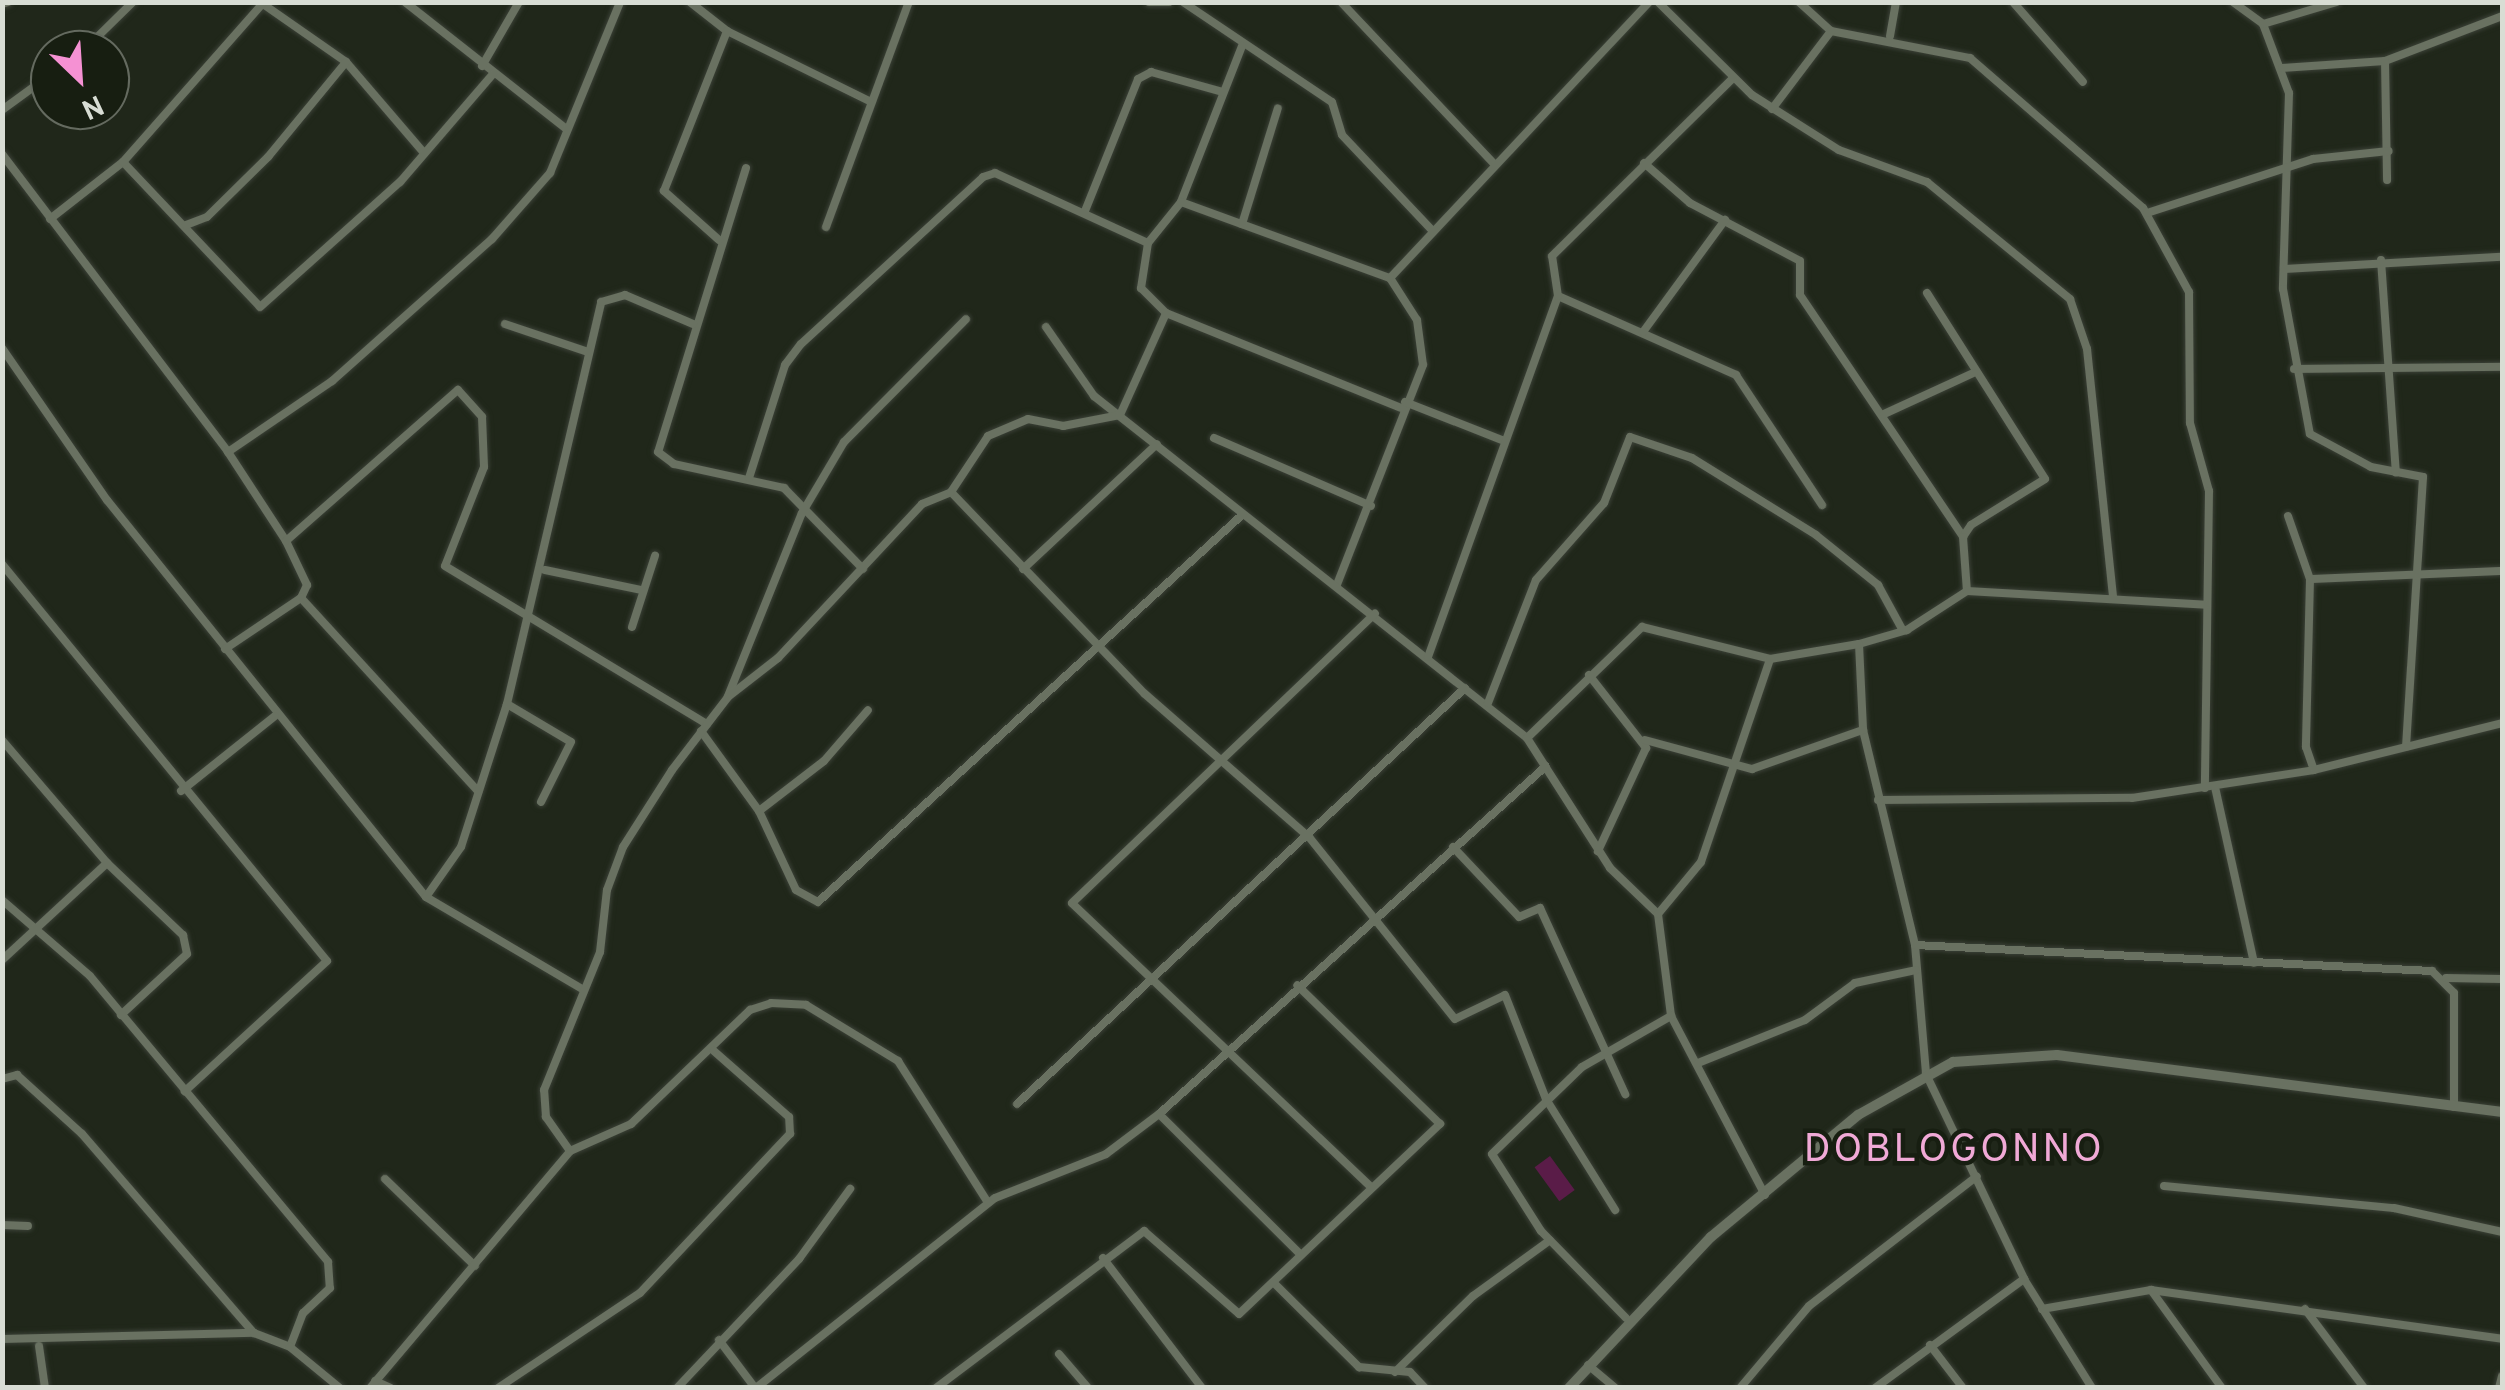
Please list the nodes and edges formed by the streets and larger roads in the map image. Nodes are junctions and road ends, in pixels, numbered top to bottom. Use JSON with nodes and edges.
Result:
{"nodes":[{"id":1,"x":132,"y":2,"type":"edge"},
{"id":2,"x":405,"y":2,"type":"edge"},
{"id":3,"x":519,"y":2,"type":"edge"},
{"id":4,"x":620,"y":2,"type":"edge"},
{"id":5,"x":909,"y":2,"type":"edge"},
{"id":6,"x":1149,"y":2,"type":"edge"},
{"id":7,"x":1169,"y":2,"type":"edge"},
{"id":8,"x":1184,"y":2,"type":"edge"},
{"id":9,"x":1341,"y":2,"type":"edge"},
{"id":10,"x":1649,"y":2,"type":"edge"},
{"id":11,"x":1658,"y":2,"type":"edge"},
{"id":12,"x":1799,"y":2,"type":"edge"},
{"id":13,"x":1896,"y":2,"type":"edge"},
{"id":14,"x":2013,"y":2,"type":"edge"},
{"id":15,"x":2233,"y":2,"type":"edge"},
{"id":16,"x":2337,"y":2,"type":"edge"},
{"id":17,"x":263,"y":3,"type":"edge"},
{"id":18,"x":692,"y":3,"type":"edge"},
{"id":19,"x":2500,"y":17,"type":"edge"},
{"id":20,"x":2264,"y":24,"type":"junction"},
{"id":21,"x":2502,"y":28,"type":"edge"},
{"id":22,"x":104,"y":30,"type":"edge"},
{"id":23,"x":727,"y":31,"type":"junction"},
{"id":24,"x":1831,"y":31,"type":"junction"},
{"id":25,"x":1890,"y":36,"type":"junction"},
{"id":26,"x":1242,"y":46,"type":"junction"},
{"id":27,"x":2385,"y":61,"type":"junction"},
{"id":28,"x":346,"y":62,"type":"junction"},
{"id":29,"x":482,"y":66,"type":"junction"},
{"id":30,"x":2282,"y":68,"type":"junction"},
{"id":31,"x":493,"y":74,"type":"junction"},
{"id":32,"x":1733,"y":78,"type":"junction"},
{"id":33,"x":2084,"y":82,"type":"dead end"},
{"id":34,"x":30,"y":90,"type":"edge"},
{"id":35,"x":1223,"y":92,"type":"junction"},
{"id":36,"x":869,"y":101,"type":"junction"},
{"id":37,"x":1278,"y":108,"type":"dead end"},
{"id":38,"x":1772,"y":109,"type":"junction"},
{"id":39,"x":2,"y":110,"type":"edge"},
{"id":40,"x":565,"y":128,"type":"junction"},
{"id":41,"x":2389,"y":151,"type":"junction"},
{"id":42,"x":2,"y":154,"type":"edge"},
{"id":43,"x":424,"y":154,"type":"junction"},
{"id":44,"x":123,"y":162,"type":"junction"},
{"id":45,"x":1644,"y":163,"type":"junction"},
{"id":46,"x":1494,"y":164,"type":"junction"},
{"id":47,"x":2292,"y":164,"type":"junction"},
{"id":48,"x":746,"y":168,"type":"dead end"},
{"id":49,"x":2387,"y":180,"type":"dead end"},
{"id":50,"x":1181,"y":202,"type":"junction"},
{"id":51,"x":1085,"y":212,"type":"junction"},
{"id":52,"x":2147,"y":213,"type":"junction"},
{"id":53,"x":50,"y":219,"type":"junction"},
{"id":54,"x":1725,"y":220,"type":"junction"},
{"id":55,"x":1242,"y":224,"type":"junction"},
{"id":56,"x":186,"y":225,"type":"junction"},
{"id":57,"x":826,"y":227,"type":"dead end"},
{"id":58,"x":1430,"y":229,"type":"junction"},
{"id":59,"x":719,"y":240,"type":"junction"},
{"id":60,"x":1148,"y":243,"type":"junction"},
{"id":61,"x":2502,"y":257,"type":"edge"},
{"id":62,"x":2380,"y":260,"type":"junction"},
{"id":63,"x":2284,"y":268,"type":"junction"},
{"id":64,"x":1390,"y":278,"type":"junction"},
{"id":65,"x":1927,"y":292,"type":"dead end"},
{"id":66,"x":1558,"y":296,"type":"junction"},
{"id":67,"x":1166,"y":313,"type":"junction"},
{"id":68,"x":966,"y":318,"type":"dead end"},
{"id":69,"x":505,"y":324,"type":"dead end"},
{"id":70,"x":693,"y":324,"type":"junction"},
{"id":71,"x":1046,"y":327,"type":"dead end"},
{"id":72,"x":1643,"y":332,"type":"junction"},
{"id":73,"x":2,"y":348,"type":"edge"},
{"id":74,"x":588,"y":352,"type":"junction"},
{"id":75,"x":2502,"y":367,"type":"edge"},
{"id":76,"x":2294,"y":369,"type":"junction"},
{"id":77,"x":2389,"y":372,"type":"junction"},
{"id":78,"x":1974,"y":374,"type":"junction"},
{"id":79,"x":1403,"y":405,"type":"junction"},
{"id":80,"x":1884,"y":414,"type":"junction"},
{"id":81,"x":1120,"y":415,"type":"junction"},
{"id":82,"x":1214,"y":438,"type":"dead end"},
{"id":83,"x":1502,"y":440,"type":"junction"},
{"id":84,"x":1157,"y":444,"type":"junction"},
{"id":85,"x":228,"y":452,"type":"junction"},
{"id":86,"x":2396,"y":472,"type":"junction"},
{"id":87,"x":750,"y":478,"type":"junction"},
{"id":88,"x":950,"y":492,"type":"junction"},
{"id":89,"x":1822,"y":505,"type":"dead end"},
{"id":90,"x":1371,"y":506,"type":"junction"},
{"id":91,"x":802,"y":514,"type":"junction"},
{"id":92,"x":1242,"y":515,"type":"junction"},
{"id":93,"x":2288,"y":516,"type":"dead end"},
{"id":94,"x":1963,"y":537,"type":"junction"},
{"id":95,"x":286,"y":541,"type":"junction"},
{"id":96,"x":655,"y":556,"type":"dead end"},
{"id":97,"x":2,"y":564,"type":"edge"},
{"id":98,"x":863,"y":569,"type":"junction"},
{"id":99,"x":1023,"y":569,"type":"junction"},
{"id":100,"x":546,"y":570,"type":"junction"},
{"id":101,"x":2502,"y":570,"type":"edge"},
{"id":102,"x":2423,"y":576,"type":"junction"},
{"id":103,"x":2310,"y":579,"type":"junction"},
{"id":104,"x":1336,"y":585,"type":"junction"},
{"id":105,"x":642,"y":590,"type":"junction"},
{"id":106,"x":1966,"y":591,"type":"junction"},
{"id":107,"x":2113,"y":596,"type":"junction"},
{"id":108,"x":301,"y":598,"type":"junction"},
{"id":109,"x":2207,"y":605,"type":"junction"},
{"id":110,"x":1375,"y":613,"type":"junction"},
{"id":111,"x":529,"y":616,"type":"junction"},
{"id":112,"x":632,"y":626,"type":"dead end"},
{"id":113,"x":1902,"y":629,"type":"junction"},
{"id":114,"x":1859,"y":644,"type":"junction"},
{"id":115,"x":1096,"y":646,"type":"junction"},
{"id":116,"x":226,"y":649,"type":"junction"},
{"id":117,"x":1428,"y":657,"type":"junction"},
{"id":118,"x":1770,"y":659,"type":"junction"},
{"id":119,"x":1590,"y":675,"type":"junction"},
{"id":120,"x":1465,"y":688,"type":"junction"},
{"id":121,"x":728,"y":697,"type":"junction"},
{"id":122,"x":1488,"y":703,"type":"junction"},
{"id":123,"x":507,"y":704,"type":"junction"},
{"id":124,"x":868,"y":710,"type":"dead end"},
{"id":125,"x":275,"y":716,"type":"junction"},
{"id":126,"x":2502,"y":724,"type":"edge"},
{"id":127,"x":704,"y":728,"type":"junction"},
{"id":128,"x":1862,"y":730,"type":"junction"},
{"id":129,"x":1527,"y":738,"type":"junction"},
{"id":130,"x":2,"y":740,"type":"edge"},
{"id":131,"x":1645,"y":740,"type":"junction"},
{"id":132,"x":2406,"y":746,"type":"junction"},
{"id":133,"x":1222,"y":761,"type":"junction"},
{"id":134,"x":1739,"y":765,"type":"junction"},
{"id":135,"x":1546,"y":766,"type":"junction"},
{"id":136,"x":2314,"y":770,"type":"junction"},
{"id":137,"x":2210,"y":788,"type":"junction"},
{"id":138,"x":181,"y":791,"type":"junction"},
{"id":139,"x":478,"y":791,"type":"junction"},
{"id":140,"x":1878,"y":800,"type":"junction"},
{"id":141,"x":542,"y":802,"type":"dead end"},
{"id":142,"x":760,"y":811,"type":"junction"},
{"id":143,"x":1309,"y":838,"type":"junction"},
{"id":144,"x":1452,"y":847,"type":"junction"},
{"id":145,"x":1598,"y":851,"type":"junction"},
{"id":146,"x":107,"y":864,"type":"junction"},
{"id":147,"x":426,"y":898,"type":"junction"},
{"id":148,"x":2,"y":900,"type":"edge"},
{"id":149,"x":1375,"y":914,"type":"junction"},
{"id":150,"x":1658,"y":914,"type":"junction"},
{"id":151,"x":44,"y":930,"type":"junction"},
{"id":152,"x":1915,"y":944,"type":"junction"},
{"id":153,"x":2,"y":960,"type":"edge"},
{"id":154,"x":2254,"y":962,"type":"junction"},
{"id":155,"x":1916,"y":970,"type":"junction"},
{"id":156,"x":1150,"y":972,"type":"junction"},
{"id":157,"x":2446,"y":978,"type":"junction"},
{"id":158,"x":2502,"y":979,"type":"edge"},
{"id":159,"x":1298,"y":985,"type":"junction"},
{"id":160,"x":582,"y":989,"type":"junction"},
{"id":161,"x":121,"y":1015,"type":"junction"},
{"id":162,"x":1671,"y":1016,"type":"junction"},
{"id":163,"x":714,"y":1051,"type":"junction"},
{"id":164,"x":1228,"y":1051,"type":"junction"},
{"id":165,"x":1603,"y":1052,"type":"junction"},
{"id":166,"x":1698,"y":1063,"type":"junction"},
{"id":167,"x":1926,"y":1074,"type":"junction"},
{"id":168,"x":2,"y":1079,"type":"edge"},
{"id":169,"x":185,"y":1092,"type":"junction"},
{"id":170,"x":1625,"y":1094,"type":"dead end"},
{"id":171,"x":1546,"y":1098,"type":"junction"},
{"id":172,"x":1018,"y":1104,"type":"dead end"},
{"id":173,"x":2454,"y":1107,"type":"junction"},
{"id":174,"x":2502,"y":1112,"type":"edge"},
{"id":175,"x":1159,"y":1114,"type":"junction"},
{"id":176,"x":570,"y":1151,"type":"junction"},
{"id":177,"x":1977,"y":1176,"type":"junction"},
{"id":178,"x":385,"y":1179,"type":"dead end"},
{"id":179,"x":2164,"y":1186,"type":"dead end"},
{"id":180,"x":1371,"y":1187,"type":"junction"},
{"id":181,"x":850,"y":1189,"type":"dead end"},
{"id":182,"x":1765,"y":1195,"type":"junction"},
{"id":183,"x":988,"y":1203,"type":"junction"},
{"id":184,"x":1616,"y":1210,"type":"dead end"},
{"id":185,"x":2,"y":1225,"type":"edge"},
{"id":186,"x":28,"y":1226,"type":"dead end"},
{"id":187,"x":2502,"y":1232,"type":"edge"},
{"id":188,"x":1550,"y":1240,"type":"junction"},
{"id":189,"x":1302,"y":1254,"type":"junction"},
{"id":190,"x":1104,"y":1258,"type":"junction"},
{"id":191,"x":475,"y":1266,"type":"junction"},
{"id":192,"x":2024,"y":1279,"type":"junction"},
{"id":193,"x":1274,"y":1282,"type":"junction"},
{"id":194,"x":2151,"y":1290,"type":"junction"},
{"id":195,"x":2042,"y":1309,"type":"junction"},
{"id":196,"x":2305,"y":1309,"type":"junction"},
{"id":197,"x":1626,"y":1318,"type":"junction"},
{"id":198,"x":254,"y":1334,"type":"junction"},
{"id":199,"x":2502,"y":1339,"type":"edge"},
{"id":200,"x":2,"y":1340,"type":"edge"},
{"id":201,"x":718,"y":1340,"type":"junction"},
{"id":202,"x":1930,"y":1344,"type":"junction"},
{"id":203,"x":40,"y":1346,"type":"junction"},
{"id":204,"x":290,"y":1347,"type":"junction"},
{"id":205,"x":1059,"y":1354,"type":"dead end"},
{"id":206,"x":1588,"y":1365,"type":"junction"},
{"id":207,"x":1395,"y":1372,"type":"junction"},
{"id":208,"x":2502,"y":1376,"type":"edge"},
{"id":209,"x":372,"y":1384,"type":"edge"},
{"id":210,"x":1197,"y":1386,"type":"edge"},
{"id":211,"x":45,"y":1388,"type":"edge"},
{"id":212,"x":340,"y":1388,"type":"edge"},
{"id":213,"x":391,"y":1388,"type":"edge"},
{"id":214,"x":498,"y":1388,"type":"edge"},
{"id":215,"x":677,"y":1388,"type":"edge"},
{"id":216,"x":756,"y":1388,"type":"edge"},
{"id":217,"x":936,"y":1388,"type":"edge"},
{"id":218,"x":1088,"y":1388,"type":"edge"},
{"id":219,"x":1425,"y":1388,"type":"edge"},
{"id":220,"x":1568,"y":1388,"type":"edge"},
{"id":221,"x":1615,"y":1388,"type":"edge"},
{"id":222,"x":1740,"y":1388,"type":"edge"},
{"id":223,"x":1875,"y":1388,"type":"edge"},
{"id":224,"x":1963,"y":1388,"type":"edge"},
{"id":225,"x":2092,"y":1388,"type":"edge"},
{"id":226,"x":2222,"y":1388,"type":"edge"},
{"id":227,"x":2364,"y":1388,"type":"edge"},
{"id":228,"x":2498,"y":1388,"type":"edge"}],
"edges":[{"from":1,"to":22,"type":"street"},
{"from":2,"to":29,"type":"street"},
{"from":3,"to":29,"type":"street"},
{"from":4,"to":40,"type":"street"},
{"from":5,"to":36,"type":"street"},
{"from":6,"to":7,"type":"street"},
{"from":8,"to":26,"type":"street"},
{"from":9,"to":46,"type":"street"},
{"from":10,"to":46,"type":"street"},
{"from":11,"to":32,"type":"street"},
{"from":12,"to":24,"type":"street"},
{"from":13,"to":25,"type":"street"},
{"from":14,"to":33,"type":"street"},
{"from":15,"to":20,"type":"street"},
{"from":16,"to":20,"type":"street"},
{"from":17,"to":28,"type":"street"},
{"from":17,"to":44,"type":"street"},
{"from":18,"to":23,"type":"street"},
{"from":19,"to":21,"type":"street"},
{"from":19,"to":27,"type":"street"},
{"from":20,"to":30,"type":"street"},
{"from":23,"to":36,"type":"street"},
{"from":23,"to":59,"type":"street"},
{"from":24,"to":25,"type":"street"},
{"from":24,"to":38,"type":"street"},
{"from":25,"to":52,"type":"street"},
{"from":26,"to":35,"type":"street"},
{"from":26,"to":58,"type":"street"},
{"from":27,"to":30,"type":"street"},
{"from":27,"to":41,"type":"street"},
{"from":28,"to":43,"type":"street"},
{"from":28,"to":56,"type":"street"},
{"from":29,"to":31,"type":"street"},
{"from":30,"to":47,"type":"street"},
{"from":31,"to":40,"type":"street"},
{"from":31,"to":43,"type":"street"},
{"from":32,"to":38,"type":"street"},
{"from":32,"to":45,"type":"street"},
{"from":34,"to":39,"type":"street"},
{"from":35,"to":50,"type":"street"},
{"from":35,"to":51,"type":"street"},
{"from":36,"to":57,"type":"street"},
{"from":37,"to":55,"type":"street"},
{"from":38,"to":107,"type":"street"},
{"from":40,"to":85,"type":"street"},
{"from":41,"to":47,"type":"street"},
{"from":41,"to":49,"type":"street"},
{"from":42,"to":53,"type":"street"},
{"from":43,"to":56,"type":"street"},
{"from":44,"to":53,"type":"street"},
{"from":44,"to":56,"type":"street"},
{"from":45,"to":54,"type":"street"},
{"from":45,"to":66,"type":"street"},
{"from":46,"to":58,"type":"street"},
{"from":47,"to":52,"type":"street"},
{"from":47,"to":63,"type":"street"},
{"from":48,"to":59,"type":"street"},
{"from":50,"to":55,"type":"street"},
{"from":50,"to":60,"type":"street"},
{"from":51,"to":60,"type":"street"},
{"from":51,"to":87,"type":"street"},
{"from":52,"to":109,"type":"street"},
{"from":53,"to":85,"type":"street"},
{"from":54,"to":72,"type":"street"},
{"from":54,"to":80,"type":"street"},
{"from":55,"to":64,"type":"street"},
{"from":58,"to":64,"type":"street"},
{"from":59,"to":70,"type":"street"},
{"from":60,"to":67,"type":"street"},
{"from":61,"to":62,"type":"street"},
{"from":62,"to":63,"type":"street"},
{"from":62,"to":77,"type":"street"},
{"from":63,"to":76,"type":"street"},
{"from":64,"to":79,"type":"street"},
{"from":65,"to":78,"type":"street"},
{"from":66,"to":72,"type":"street"},
{"from":66,"to":83,"type":"street"},
{"from":67,"to":79,"type":"street"},
{"from":67,"to":81,"type":"street"},
{"from":68,"to":91,"type":"street"},
{"from":69,"to":74,"type":"street"},
{"from":70,"to":74,"type":"street"},
{"from":70,"to":87,"type":"street"},
{"from":71,"to":81,"type":"street"},
{"from":72,"to":89,"type":"street"},
{"from":73,"to":116,"type":"street"},
{"from":74,"to":100,"type":"street"},
{"from":75,"to":77,"type":"street"},
{"from":76,"to":77,"type":"street"},
{"from":76,"to":86,"type":"street"},
{"from":77,"to":86,"type":"street"},
{"from":78,"to":80,"type":"street"},
{"from":78,"to":94,"type":"street"},
{"from":79,"to":83,"type":"street"},
{"from":79,"to":90,"type":"street"},
{"from":80,"to":94,"type":"street"},
{"from":81,"to":84,"type":"street"},
{"from":81,"to":88,"type":"street"},
{"from":82,"to":90,"type":"street"},
{"from":83,"to":117,"type":"street"},
{"from":84,"to":92,"type":"street"},
{"from":84,"to":99,"type":"street"},
{"from":85,"to":95,"type":"street"},
{"from":86,"to":102,"type":"street"},
{"from":87,"to":91,"type":"street"},
{"from":88,"to":98,"type":"street"},
{"from":88,"to":99,"type":"street"},
{"from":90,"to":104,"type":"street"},
{"from":91,"to":98,"type":"street"},
{"from":91,"to":121,"type":"street"},
{"from":92,"to":104,"type":"street"},
{"from":92,"to":115,"type":"street"},
{"from":93,"to":103,"type":"street"},
{"from":94,"to":106,"type":"street"},
{"from":95,"to":108,"type":"street"},
{"from":95,"to":111,"type":"street"},
{"from":96,"to":105,"type":"street"},
{"from":97,"to":138,"type":"street"},
{"from":98,"to":121,"type":"street"},
{"from":99,"to":115,"type":"street"},
{"from":100,"to":105,"type":"street"},
{"from":100,"to":111,"type":"street"},
{"from":101,"to":102,"type":"street"},
{"from":102,"to":103,"type":"street"},
{"from":102,"to":132,"type":"street"},
{"from":103,"to":136,"type":"street"},
{"from":104,"to":110,"type":"street"},
{"from":105,"to":112,"type":"street"},
{"from":106,"to":107,"type":"street"},
{"from":106,"to":113,"type":"street"},
{"from":107,"to":109,"type":"street"},
{"from":108,"to":116,"type":"street"},
{"from":108,"to":139,"type":"street"},
{"from":109,"to":137,"type":"street"},
{"from":110,"to":117,"type":"street"},
{"from":110,"to":133,"type":"street"},
{"from":111,"to":123,"type":"street"},
{"from":111,"to":127,"type":"street"},
{"from":113,"to":114,"type":"street"},
{"from":113,"to":122,"type":"street"},
{"from":114,"to":118,"type":"street"},
{"from":114,"to":128,"type":"street"},
{"from":115,"to":133,"type":"street"},
{"from":115,"to":142,"type":"street"},
{"from":116,"to":125,"type":"street"},
{"from":117,"to":120,"type":"street"},
{"from":118,"to":119,"type":"street"},
{"from":118,"to":134,"type":"street"},
{"from":119,"to":129,"type":"street"},
{"from":119,"to":131,"type":"street"},
{"from":120,"to":122,"type":"street"},
{"from":120,"to":143,"type":"street"},
{"from":121,"to":127,"type":"street"},
{"from":122,"to":129,"type":"street"},
{"from":123,"to":139,"type":"street"},
{"from":123,"to":141,"type":"street"},
{"from":124,"to":142,"type":"street"},
{"from":125,"to":138,"type":"street"},
{"from":125,"to":147,"type":"street"},
{"from":126,"to":132,"type":"street"},
{"from":127,"to":142,"type":"street"},
{"from":127,"to":160,"type":"street"},
{"from":128,"to":134,"type":"street"},
{"from":128,"to":140,"type":"street"},
{"from":129,"to":135,"type":"street"},
{"from":130,"to":146,"type":"street"},
{"from":131,"to":134,"type":"street"},
{"from":131,"to":145,"type":"street"},
{"from":132,"to":136,"type":"street"},
{"from":133,"to":143,"type":"street"},
{"from":133,"to":156,"type":"street"},
{"from":134,"to":150,"type":"street"},
{"from":135,"to":144,"type":"street"},
{"from":135,"to":145,"type":"street"},
{"from":136,"to":137,"type":"street"},
{"from":137,"to":140,"type":"street"},
{"from":137,"to":154,"type":"street"},
{"from":138,"to":169,"type":"street"},
{"from":139,"to":147,"type":"street"},
{"from":140,"to":152,"type":"street"},
{"from":143,"to":149,"type":"street"},
{"from":143,"to":156,"type":"street"},
{"from":144,"to":149,"type":"street"},
{"from":144,"to":165,"type":"street"},
{"from":145,"to":150,"type":"street"},
{"from":146,"to":151,"type":"street"},
{"from":146,"to":161,"type":"street"},
{"from":147,"to":160,"type":"street"},
{"from":148,"to":151,"type":"street"},
{"from":149,"to":159,"type":"street"},
{"from":149,"to":171,"type":"street"},
{"from":150,"to":162,"type":"street"},
{"from":151,"to":153,"type":"street"},
{"from":151,"to":161,"type":"street"},
{"from":152,"to":154,"type":"street"},
{"from":152,"to":155,"type":"street"},
{"from":154,"to":157,"type":"street"},
{"from":155,"to":166,"type":"street"},
{"from":155,"to":167,"type":"street"},
{"from":156,"to":164,"type":"street"},
{"from":156,"to":172,"type":"street"},
{"from":157,"to":158,"type":"street"},
{"from":157,"to":173,"type":"street"},
{"from":159,"to":164,"type":"street"},
{"from":159,"to":180,"type":"street"},
{"from":160,"to":176,"type":"street"},
{"from":161,"to":169,"type":"street"},
{"from":162,"to":165,"type":"street"},
{"from":162,"to":166,"type":"street"},
{"from":163,"to":176,"type":"street"},
{"from":163,"to":183,"type":"street"},
{"from":163,"to":214,"type":"street"},
{"from":164,"to":175,"type":"street"},
{"from":164,"to":180,"type":"street"},
{"from":165,"to":170,"type":"street"},
{"from":165,"to":171,"type":"street"},
{"from":166,"to":182,"type":"street"},
{"from":167,"to":173,"type":"street"},
{"from":167,"to":177,"type":"street"},
{"from":167,"to":182,"type":"street"},
{"from":168,"to":198,"type":"street"},
{"from":169,"to":204,"type":"street"},
{"from":171,"to":184,"type":"street"},
{"from":171,"to":188,"type":"street"},
{"from":173,"to":174,"type":"street"},
{"from":175,"to":183,"type":"street"},
{"from":175,"to":189,"type":"street"},
{"from":176,"to":191,"type":"street"},
{"from":177,"to":192,"type":"street"},
{"from":177,"to":222,"type":"street"},
{"from":178,"to":191,"type":"street"},
{"from":179,"to":187,"type":"street"},
{"from":180,"to":189,"type":"street"},
{"from":181,"to":201,"type":"street"},
{"from":182,"to":197,"type":"street"},
{"from":183,"to":216,"type":"street"},
{"from":185,"to":186,"type":"street"},
{"from":188,"to":197,"type":"street"},
{"from":188,"to":207,"type":"street"},
{"from":189,"to":193,"type":"street"},
{"from":190,"to":193,"type":"street"},
{"from":190,"to":210,"type":"street"},
{"from":190,"to":217,"type":"street"},
{"from":191,"to":209,"type":"street"},
{"from":192,"to":195,"type":"street"},
{"from":192,"to":202,"type":"street"},
{"from":193,"to":207,"type":"street"},
{"from":194,"to":195,"type":"street"},
{"from":194,"to":196,"type":"street"},
{"from":194,"to":226,"type":"street"},
{"from":195,"to":225,"type":"street"},
{"from":196,"to":199,"type":"street"},
{"from":196,"to":227,"type":"street"},
{"from":197,"to":206,"type":"street"},
{"from":198,"to":203,"type":"street"},
{"from":198,"to":204,"type":"street"},
{"from":200,"to":203,"type":"street"},
{"from":201,"to":215,"type":"street"},
{"from":201,"to":216,"type":"street"},
{"from":202,"to":223,"type":"street"},
{"from":202,"to":224,"type":"street"},
{"from":203,"to":211,"type":"street"},
{"from":204,"to":212,"type":"street"},
{"from":205,"to":218,"type":"street"},
{"from":206,"to":220,"type":"street"},
{"from":206,"to":221,"type":"street"},
{"from":207,"to":219,"type":"street"},
{"from":208,"to":228,"type":"street"},
{"from":209,"to":213,"type":"street"}]}
